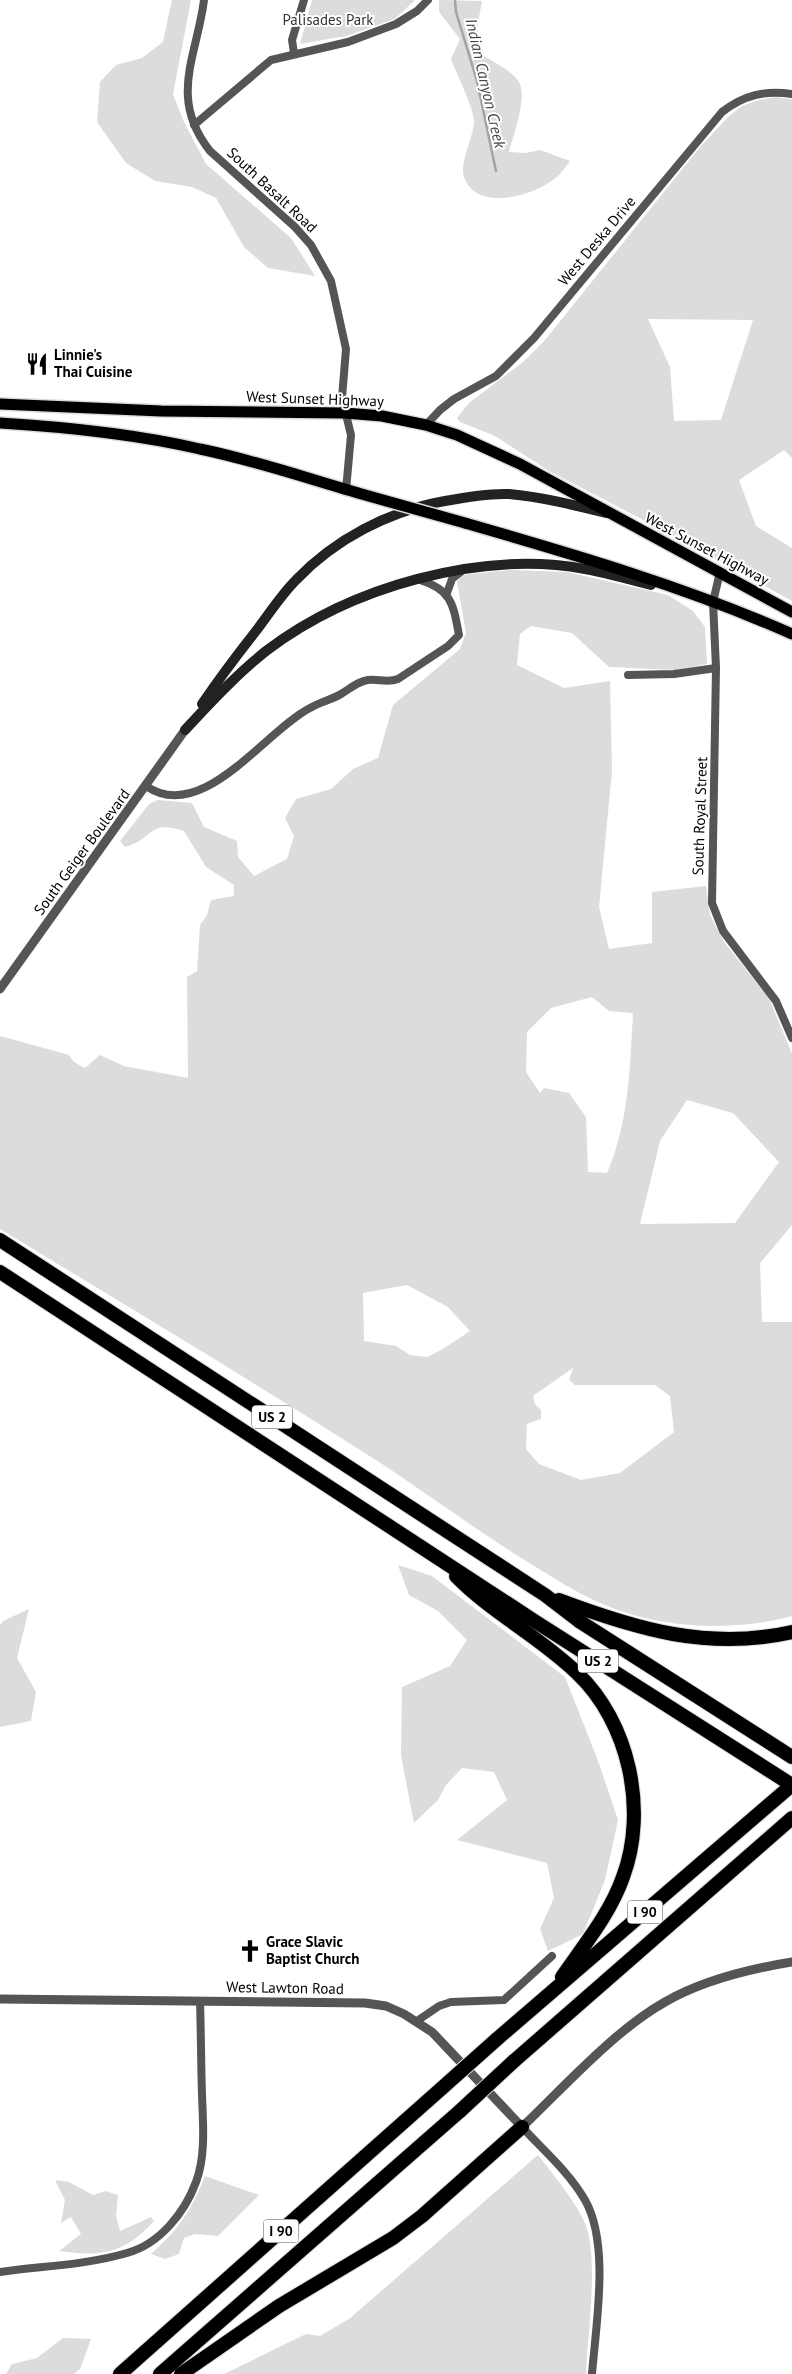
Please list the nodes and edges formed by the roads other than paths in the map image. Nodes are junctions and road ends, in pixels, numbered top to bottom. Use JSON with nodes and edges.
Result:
{"nodes":[{"id":1,"x":204,"y":0,"type":"edge"},
{"id":2,"x":304,"y":0,"type":"edge"},
{"id":3,"x":428,"y":0,"type":"edge"},
{"id":4,"x":294,"y":53,"type":"junction"},
{"id":5,"x":792,"y":94,"type":"edge"},
{"id":6,"x":194,"y":125,"type":"junction"},
{"id":7,"x":0,"y":404,"type":"edge"},
{"id":8,"x":345,"y":414,"type":"junction"},
{"id":9,"x":0,"y":423,"type":"edge"},
{"id":10,"x":426,"y":425,"type":"junction"},
{"id":11,"x":346,"y":490,"type":"junction"},
{"id":12,"x":614,"y":516,"type":"junction"},
{"id":13,"x":464,"y":570,"type":"junction"},
{"id":14,"x":720,"y":572,"type":"junction"},
{"id":15,"x":420,"y":580,"type":"junction"},
{"id":16,"x":447,"y":593,"type":"junction"},
{"id":17,"x":695,"y":595,"type":"junction"},
{"id":18,"x":713,"y":602,"type":"junction"},
{"id":19,"x":792,"y":612,"type":"edge"},
{"id":20,"x":792,"y":634,"type":"edge"},
{"id":21,"x":716,"y":668,"type":"junction"},
{"id":22,"x":628,"y":675,"type":"dead end"},
{"id":23,"x":185,"y":730,"type":"junction"},
{"id":24,"x":146,"y":786,"type":"junction"},
{"id":25,"x":0,"y":989,"type":"edge"},
{"id":26,"x":792,"y":1038,"type":"edge"},
{"id":27,"x":0,"y":1240,"type":"edge"},
{"id":28,"x":0,"y":1272,"type":"edge"},
{"id":29,"x":438,"y":1558,"type":"junction"},
{"id":30,"x":544,"y":1595,"type":"junction"},
{"id":31,"x":792,"y":1632,"type":"edge"},
{"id":32,"x":792,"y":1757,"type":"edge"},
{"id":33,"x":792,"y":1785,"type":"edge"},
{"id":34,"x":792,"y":1818,"type":"edge"},
{"id":35,"x":552,"y":1956,"type":"dead end"},
{"id":36,"x":792,"y":1962,"type":"edge"},
{"id":37,"x":551,"y":1993,"type":"junction"},
{"id":38,"x":0,"y":1999,"type":"edge"},
{"id":39,"x":200,"y":2001,"type":"junction"},
{"id":40,"x":417,"y":2021,"type":"junction"},
{"id":41,"x":522,"y":2126,"type":"junction"},
{"id":42,"x":0,"y":2272,"type":"edge"},
{"id":43,"x":120,"y":2374,"type":"edge"},
{"id":44,"x":160,"y":2374,"type":"edge"},
{"id":45,"x":181,"y":2374,"type":"edge"},
{"id":46,"x":592,"y":2374,"type":"edge"}],
"edges":[{"from":1,"to":6,"type":"street","name":"South Basalt Road"},
{"from":2,"to":4,"type":"street"},
{"from":3,"to":4,"type":"street"},
{"from":4,"to":6,"type":"street"},
{"from":5,"to":10,"type":"street","name":"West Deska Drive"},
{"from":6,"to":8,"type":"street","name":"South Basalt Road"},
{"from":7,"to":8,"type":"main road","name":"West Sunset Highway"},
{"from":8,"to":10,"type":"main road","name":"West Sunset Highway"},
{"from":8,"to":11,"type":"street","name":"South Basalt Road"},
{"from":9,"to":11,"type":"main road"},
{"from":10,"to":12,"type":"main road","name":"West Sunset Highway"},
{"from":11,"to":17,"type":"main road","bridge":true},
{"from":12,"to":14,"type":"main road","name":"West Sunset Highway"},
{"from":12,"to":23,"type":"main road"},
{"from":13,"to":15,"type":"main road"},
{"from":13,"to":16,"type":"street"},
{"from":13,"to":17,"type":"main road"},
{"from":14,"to":18,"type":"street","name":"South Royal Street"},
{"from":14,"to":19,"type":"main road","name":"West Sunset Highway"},
{"from":15,"to":16,"type":"street"},
{"from":15,"to":23,"type":"main road"},
{"from":16,"to":24,"type":"street"},
{"from":17,"to":18,"type":"main road"},
{"from":18,"to":20,"type":"main road"},
{"from":18,"to":21,"type":"street","name":"South Royal Street"},
{"from":21,"to":22,"type":"street"},
{"from":21,"to":26,"type":"street","name":"South Royal Street"},
{"from":23,"to":24,"type":"street","name":"South Geiger Boulevard"},
{"from":24,"to":25,"type":"street","name":"South Geiger Boulevard"},
{"from":27,"to":30,"type":"highway","number":"US 2"},
{"from":28,"to":29,"type":"highway","number":"US 2"},
{"from":29,"to":33,"type":"highway","number":"US 2"},
{"from":29,"to":37,"type":"highway"},
{"from":30,"to":31,"type":"highway","number":"US 2"},
{"from":30,"to":32,"type":"highway","number":"US 2"},
{"from":33,"to":37,"type":"highway","number":"I 90"},
{"from":34,"to":44,"type":"highway","number":"I 90","bridge":true},
{"from":35,"to":40,"type":"street"},
{"from":36,"to":41,"type":"street"},
{"from":37,"to":43,"type":"highway","number":"I 90","bridge":true},
{"from":38,"to":39,"type":"street","name":"West Lawton Road"},
{"from":39,"to":40,"type":"street","name":"West Lawton Road"},
{"from":39,"to":42,"type":"street"},
{"from":40,"to":41,"type":"street","name":"West Lawton Road"},
{"from":41,"to":45,"type":"highway"},
{"from":41,"to":46,"type":"street"}]}
